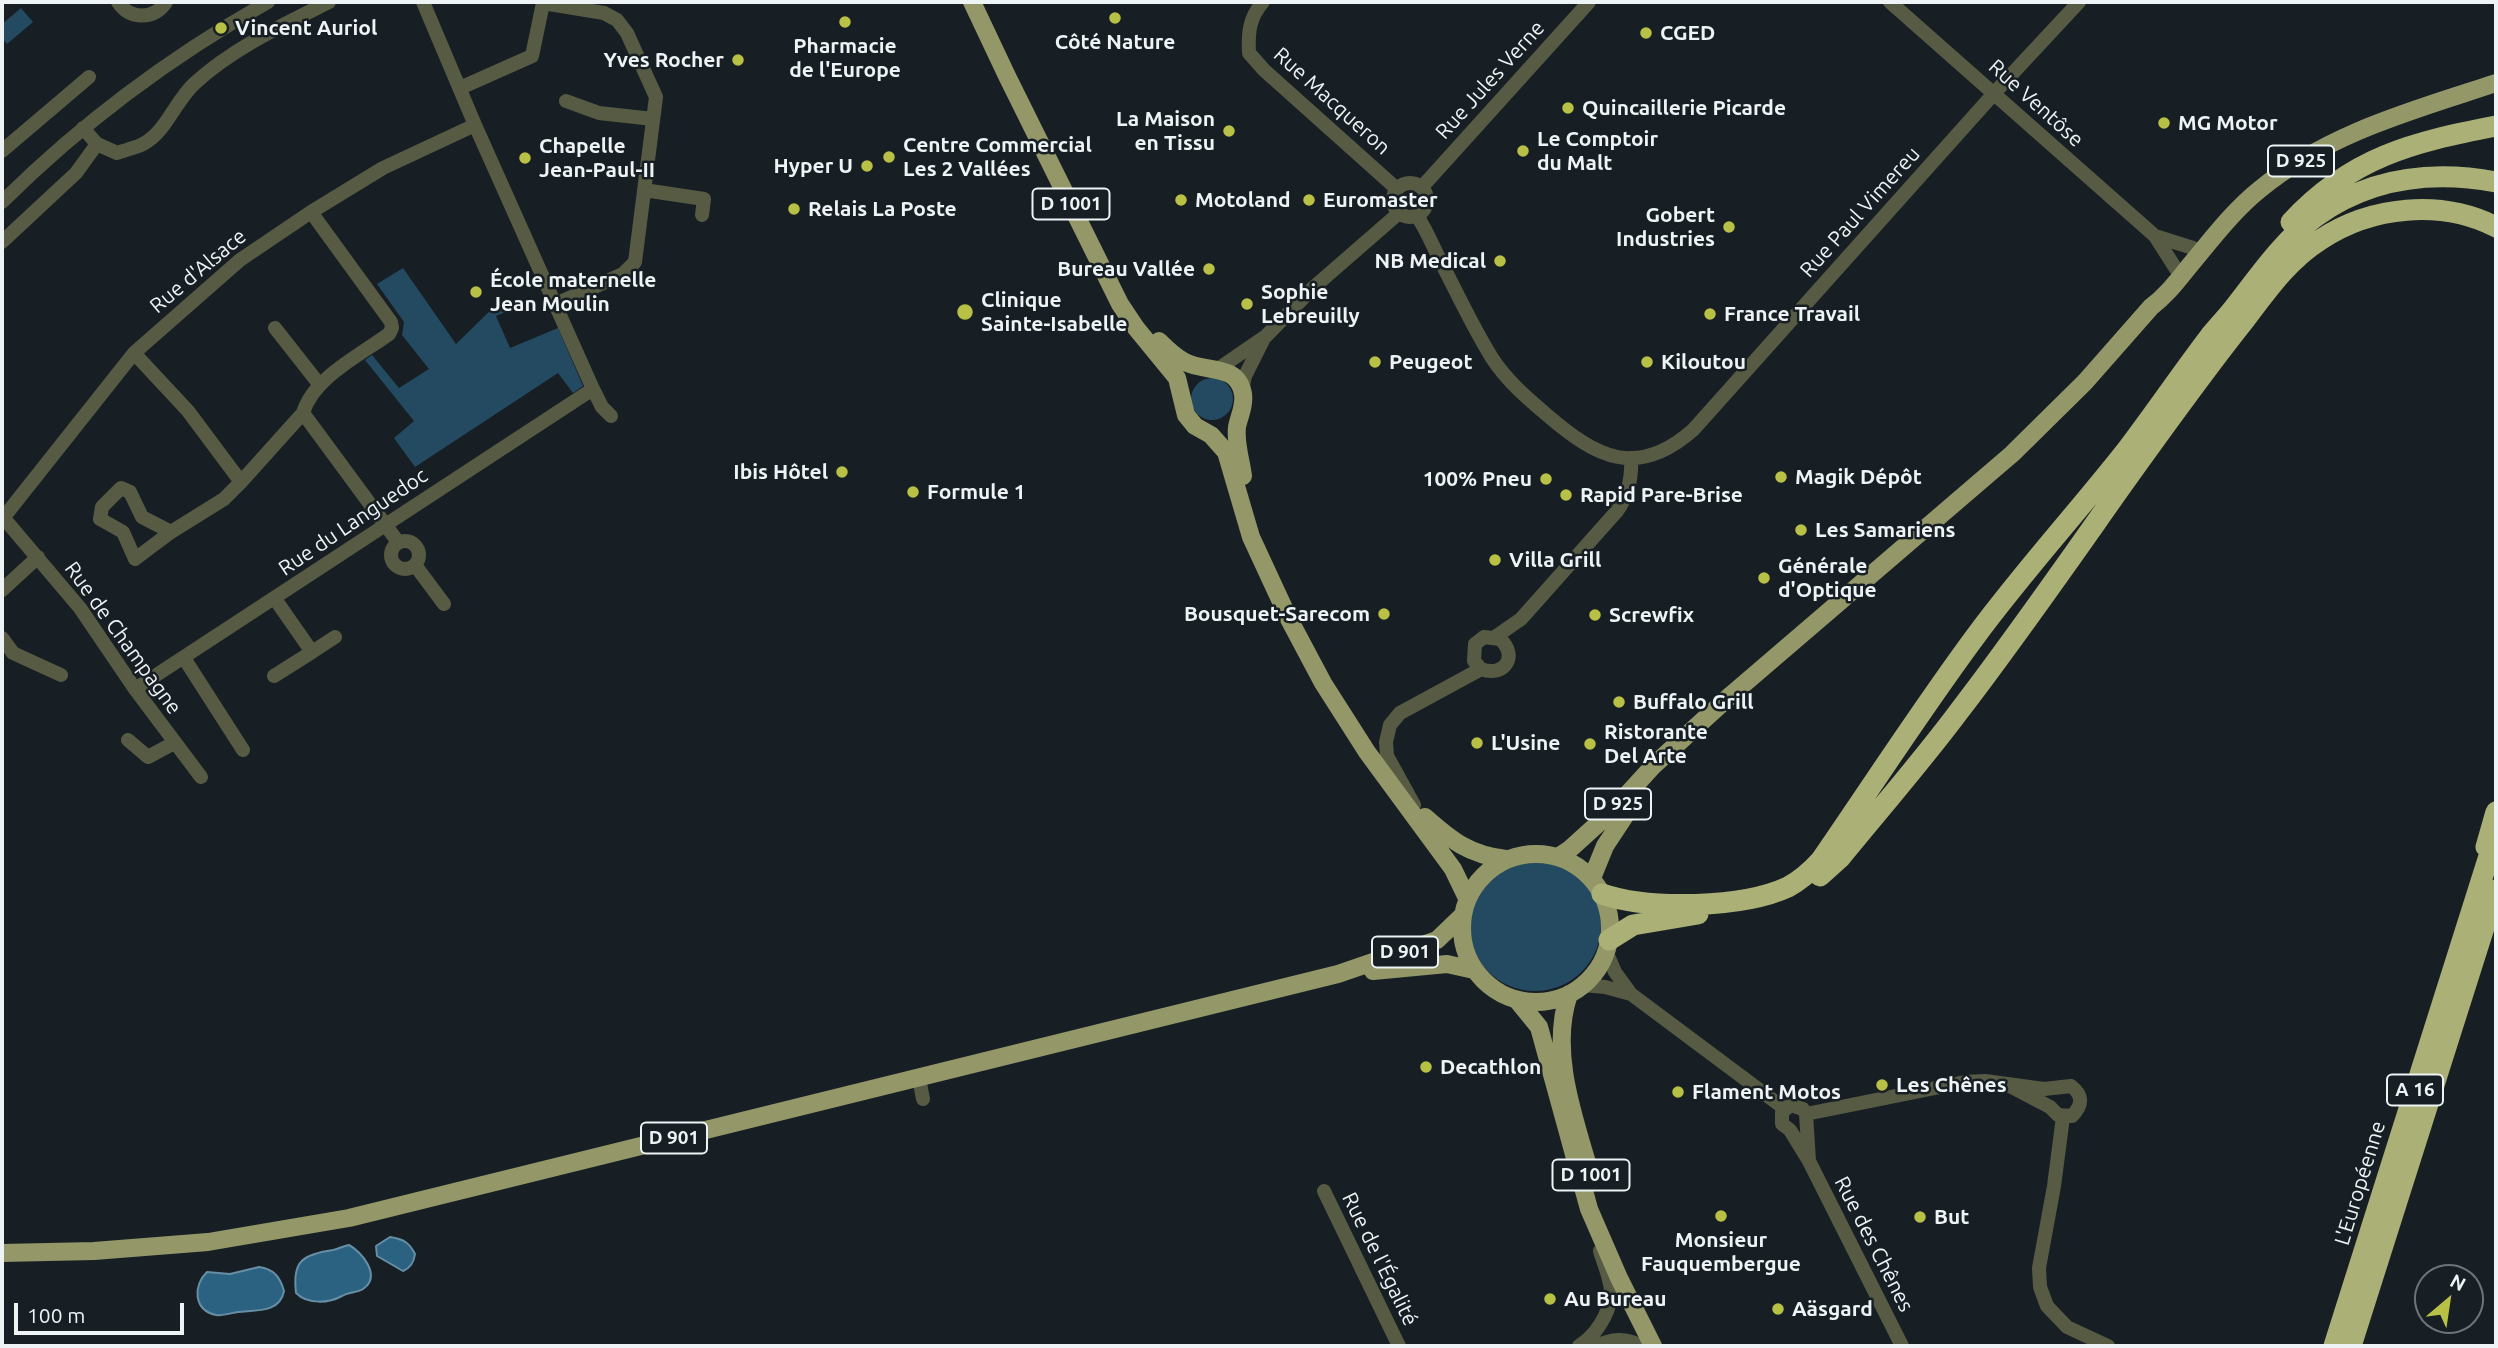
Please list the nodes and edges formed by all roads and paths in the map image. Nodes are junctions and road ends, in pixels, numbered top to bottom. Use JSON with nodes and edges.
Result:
{"nodes":[{"id":1,"x":118,"y":2,"type":"edge"},
{"id":2,"x":166,"y":2,"type":"edge"},
{"id":3,"x":268,"y":2,"type":"edge"},
{"id":4,"x":329,"y":2,"type":"edge"},
{"id":5,"x":423,"y":2,"type":"edge"},
{"id":6,"x":540,"y":2,"type":"edge"},
{"id":7,"x":972,"y":2,"type":"edge"},
{"id":8,"x":980,"y":2,"type":"edge"},
{"id":9,"x":1264,"y":2,"type":"edge"},
{"id":10,"x":1589,"y":2,"type":"edge"},
{"id":11,"x":1890,"y":2,"type":"edge"},
{"id":12,"x":2079,"y":2,"type":"edge"},
{"id":13,"x":2496,"y":72,"type":"edge"},
{"id":14,"x":89,"y":77,"type":"dead end"},
{"id":15,"x":2496,"y":83,"type":"edge"},
{"id":16,"x":460,"y":88,"type":"junction"},
{"id":17,"x":1994,"y":93,"type":"junction"},
{"id":18,"x":566,"y":101,"type":"dead end"},
{"id":19,"x":653,"y":119,"type":"junction"},
{"id":20,"x":475,"y":125,"type":"junction"},
{"id":21,"x":2496,"y":126,"type":"edge"},
{"id":22,"x":83,"y":128,"type":"junction"},
{"id":23,"x":97,"y":144,"type":"junction"},
{"id":24,"x":2,"y":151,"type":"edge"},
{"id":25,"x":2496,"y":182,"type":"edge"},
{"id":26,"x":1422,"y":187,"type":"junction"},
{"id":27,"x":1396,"y":189,"type":"junction"},
{"id":28,"x":644,"y":190,"type":"junction"},
{"id":29,"x":2496,"y":192,"type":"edge"},
{"id":30,"x":2,"y":202,"type":"edge"},
{"id":31,"x":311,"y":212,"type":"junction"},
{"id":32,"x":1399,"y":213,"type":"junction"},
{"id":33,"x":702,"y":215,"type":"dead end"},
{"id":34,"x":1417,"y":216,"type":"junction"},
{"id":35,"x":2496,"y":227,"type":"edge"},
{"id":36,"x":2155,"y":236,"type":"junction"},
{"id":37,"x":2,"y":242,"type":"edge"},
{"id":38,"x":2193,"y":248,"type":"junction"},
{"id":39,"x":2176,"y":269,"type":"junction"},
{"id":40,"x":556,"y":304,"type":"junction"},
{"id":41,"x":2151,"y":307,"type":"junction"},
{"id":42,"x":275,"y":328,"type":"dead end"},
{"id":43,"x":2211,"y":335,"type":"junction"},
{"id":44,"x":1266,"y":336,"type":"junction"},
{"id":45,"x":134,"y":353,"type":"junction"},
{"id":46,"x":2213,"y":359,"type":"junction"},
{"id":47,"x":1212,"y":369,"type":"junction"},
{"id":48,"x":319,"y":384,"type":"junction"},
{"id":49,"x":593,"y":389,"type":"junction"},
{"id":50,"x":1242,"y":390,"type":"junction"},
{"id":51,"x":1181,"y":397,"type":"junction"},
{"id":52,"x":303,"y":413,"type":"junction"},
{"id":53,"x":1241,"y":414,"type":"junction"},
{"id":54,"x":611,"y":416,"type":"dead end"},
{"id":55,"x":1204,"y":430,"type":"junction"},
{"id":56,"x":1631,"y":458,"type":"junction"},
{"id":57,"x":241,"y":482,"type":"junction"},
{"id":58,"x":3,"y":517,"type":"edge"},
{"id":59,"x":385,"y":526,"type":"junction"},
{"id":60,"x":170,"y":532,"type":"junction"},
{"id":61,"x":38,"y":557,"type":"junction"},
{"id":62,"x":1264,"y":566,"type":"junction"},
{"id":63,"x":2,"y":590,"type":"edge"},
{"id":64,"x":275,"y":599,"type":"junction"},
{"id":65,"x":444,"y":604,"type":"dead end"},
{"id":66,"x":1521,"y":619,"type":"junction"},
{"id":67,"x":335,"y":637,"type":"dead end"},
{"id":68,"x":1495,"y":637,"type":"junction"},
{"id":69,"x":2,"y":638,"type":"edge"},
{"id":70,"x":1507,"y":647,"type":"junction"},
{"id":71,"x":312,"y":652,"type":"junction"},
{"id":72,"x":184,"y":658,"type":"junction"},
{"id":73,"x":1481,"y":669,"type":"junction"},
{"id":74,"x":61,"y":675,"type":"dead end"},
{"id":75,"x":274,"y":676,"type":"dead end"},
{"id":76,"x":135,"y":689,"type":"junction"},
{"id":77,"x":128,"y":740,"type":"dead end"},
{"id":78,"x":174,"y":743,"type":"junction"},
{"id":79,"x":1675,"y":748,"type":"junction"},
{"id":80,"x":243,"y":750,"type":"dead end"},
{"id":81,"x":201,"y":777,"type":"dead end"},
{"id":82,"x":1401,"y":796,"type":"junction"},
{"id":83,"x":1418,"y":812,"type":"junction"},
{"id":84,"x":2496,"y":812,"type":"edge"},
{"id":85,"x":2496,"y":834,"type":"edge"},
{"id":86,"x":1558,"y":856,"type":"junction"},
{"id":87,"x":1506,"y":859,"type":"junction"},
{"id":88,"x":1597,"y":886,"type":"junction"},
{"id":89,"x":2496,"y":890,"type":"edge"},
{"id":90,"x":2496,"y":903,"type":"edge"},
{"id":91,"x":1465,"y":907,"type":"junction"},
{"id":92,"x":1608,"y":946,"type":"junction"},
{"id":93,"x":2475,"y":957,"type":"junction"},
{"id":94,"x":1474,"y":970,"type":"junction"},
{"id":95,"x":1338,"y":974,"type":"junction"},
{"id":96,"x":1576,"y":990,"type":"junction"},
{"id":97,"x":1631,"y":994,"type":"junction"},
{"id":98,"x":2446,"y":996,"type":"junction"},
{"id":99,"x":1517,"y":1000,"type":"junction"},
{"id":100,"x":919,"y":1078,"type":"junction"},
{"id":101,"x":2008,"y":1085,"type":"junction"},
{"id":102,"x":2054,"y":1088,"type":"junction"},
{"id":103,"x":923,"y":1099,"type":"dead end"},
{"id":104,"x":2050,"y":1107,"type":"junction"},
{"id":105,"x":1785,"y":1109,"type":"junction"},
{"id":106,"x":2063,"y":1117,"type":"junction"},
{"id":107,"x":1806,"y":1119,"type":"junction"},
{"id":108,"x":1790,"y":1130,"type":"junction"},
{"id":109,"x":1809,"y":1161,"type":"junction"},
{"id":110,"x":1324,"y":1191,"type":"dead end"},
{"id":111,"x":1589,"y":1209,"type":"junction"},
{"id":112,"x":2,"y":1253,"type":"edge"},
{"id":113,"x":2080,"y":1341,"type":"edge"},
{"id":114,"x":1399,"y":1346,"type":"edge"},
{"id":115,"x":1578,"y":1346,"type":"edge"},
{"id":116,"x":1596,"y":1346,"type":"edge"},
{"id":117,"x":1641,"y":1346,"type":"edge"},
{"id":118,"x":1653,"y":1346,"type":"edge"},
{"id":119,"x":1664,"y":1346,"type":"edge"},
{"id":120,"x":1902,"y":1346,"type":"edge"},
{"id":121,"x":2108,"y":1346,"type":"edge"},
{"id":122,"x":2334,"y":1346,"type":"edge"},
{"id":123,"x":2351,"y":1346,"type":"edge"}],
"edges":[{"from":1,"to":2,"type":"street"},
{"from":3,"to":22,"type":"street"},
{"from":4,"to":23,"type":"street"},
{"from":5,"to":16,"type":"street"},
{"from":6,"to":16,"type":"street"},
{"from":6,"to":19,"type":"street"},
{"from":7,"to":51,"type":"main road","number":"D 1001"},
{"from":8,"to":47,"type":"main road","number":"D 1001"},
{"from":9,"to":27,"type":"street","name":"Rue Macqueron"},
{"from":10,"to":26,"type":"street","name":"Rue Jules Verne"},
{"from":11,"to":17,"type":"street","name":"Rue Ventôse"},
{"from":12,"to":17,"type":"street","name":"Rue Paul Vimereu"},
{"from":13,"to":38,"type":"main road","number":"D 925"},
{"from":14,"to":24,"type":"street"},
{"from":15,"to":41,"type":"main road","number":"D 925"},
{"from":16,"to":20,"type":"street"},
{"from":17,"to":36,"type":"street","name":"Rue Ventôse"},
{"from":17,"to":56,"type":"street","name":"Rue Paul Vimereu"},
{"from":18,"to":19,"type":"street"},
{"from":19,"to":28,"type":"street"},
{"from":20,"to":31,"type":"street","name":"Rue d'Alsace"},
{"from":20,"to":40,"type":"street"},
{"from":21,"to":43,"type":"highway"},
{"from":22,"to":23,"type":"street"},
{"from":22,"to":30,"type":"street"},
{"from":23,"to":37,"type":"street"},
{"from":25,"to":43,"type":"highway"},
{"from":26,"to":27,"type":"street"},
{"from":26,"to":34,"type":"street"},
{"from":27,"to":32,"type":"street"},
{"from":28,"to":33,"type":"street"},
{"from":28,"to":40,"type":"street"},
{"from":29,"to":46,"type":"highway"},
{"from":31,"to":45,"type":"street","name":"Rue d'Alsace"},
{"from":31,"to":48,"type":"street"},
{"from":32,"to":34,"type":"street"},
{"from":32,"to":44,"type":"street"},
{"from":34,"to":56,"type":"street","name":"Rue Paul Vimereu"},
{"from":35,"to":46,"type":"highway"},
{"from":36,"to":38,"type":"street","name":"Rue Ventôse"},
{"from":36,"to":39,"type":"street","name":"Rue Ventôse"},
{"from":38,"to":39,"type":"main road","number":"D 925"},
{"from":39,"to":41,"type":"main road","number":"D 925"},
{"from":40,"to":49,"type":"street"},
{"from":41,"to":79,"type":"main road","number":"D 925"},
{"from":42,"to":48,"type":"street"},
{"from":43,"to":88,"type":"highway"},
{"from":44,"to":47,"type":"street"},
{"from":44,"to":50,"type":"street"},
{"from":45,"to":57,"type":"street"},
{"from":45,"to":58,"type":"street","name":"Rue d'Alsace"},
{"from":46,"to":92,"type":"highway"},
{"from":47,"to":50,"type":"main road"},
{"from":47,"to":51,"type":"main road"},
{"from":48,"to":52,"type":"street"},
{"from":49,"to":54,"type":"street"},
{"from":49,"to":59,"type":"street","name":"Rue du Languedoc"},
{"from":50,"to":53,"type":"main road"},
{"from":51,"to":55,"type":"main road"},
{"from":52,"to":57,"type":"street"},
{"from":52,"to":59,"type":"street"},
{"from":53,"to":55,"type":"main road"},
{"from":53,"to":62,"type":"main road"},
{"from":55,"to":62,"type":"main road"},
{"from":56,"to":66,"type":"street"},
{"from":57,"to":60,"type":"street"},
{"from":58,"to":61,"type":"street","name":"Rue de Champagne"},
{"from":59,"to":64,"type":"street","name":"Rue du Languedoc"},
{"from":59,"to":65,"type":"street"},
{"from":60,"to":60,"type":"street"},
{"from":61,"to":63,"type":"street","name":"Rue de Champagne"},
{"from":61,"to":76,"type":"street","name":"Rue de Champagne"},
{"from":62,"to":82,"type":"main road"},
{"from":64,"to":71,"type":"street"},
{"from":64,"to":72,"type":"street","name":"Rue du Languedoc"},
{"from":66,"to":68,"type":"street"},
{"from":66,"to":70,"type":"street"},
{"from":67,"to":71,"type":"street"},
{"from":68,"to":70,"type":"street"},
{"from":68,"to":73,"type":"street"},
{"from":69,"to":74,"type":"street"},
{"from":70,"to":73,"type":"street"},
{"from":71,"to":75,"type":"street"},
{"from":72,"to":76,"type":"street","name":"Rue du Languedoc"},
{"from":72,"to":80,"type":"street"},
{"from":73,"to":83,"type":"street"},
{"from":76,"to":78,"type":"street","name":"Rue de Champagne"},
{"from":77,"to":78,"type":"street","name":"Rue de Champagne"},
{"from":78,"to":81,"type":"street","name":"Rue de Champagne"},
{"from":79,"to":86,"type":"main road","number":"D 925"},
{"from":79,"to":88,"type":"main road","number":"D 925"},
{"from":82,"to":83,"type":"main road"},
{"from":82,"to":91,"type":"main road"},
{"from":83,"to":87,"type":"main road"},
{"from":84,"to":98,"type":"highway"},
{"from":85,"to":98,"type":"highway","name":"L'Européenne","number":"A 16"},
{"from":86,"to":87,"type":"main road"},
{"from":86,"to":88,"type":"main road"},
{"from":87,"to":91,"type":"main road"},
{"from":88,"to":92,"type":"main road"},
{"from":89,"to":93,"type":"highway","name":"L'Européenne","number":"A 16"},
{"from":90,"to":93,"type":"highway"},
{"from":91,"to":94,"type":"main road"},
{"from":91,"to":95,"type":"main road","number":"D 901"},
{"from":92,"to":96,"type":"main road"},
{"from":92,"to":97,"type":"street"},
{"from":93,"to":123,"type":"highway","name":"L'Européenne","number":"A 16"},
{"from":94,"to":95,"type":"main road","number":"D 901"},
{"from":94,"to":99,"type":"main road"},
{"from":95,"to":100,"type":"main road","number":"D 901"},
{"from":96,"to":97,"type":"street"},
{"from":96,"to":99,"type":"main road"},
{"from":96,"to":119,"type":"main road","number":"D 1001"},
{"from":97,"to":105,"type":"street"},
{"from":98,"to":122,"type":"highway","name":"L'Européenne","number":"A 16"},
{"from":99,"to":111,"type":"main road","number":"D 1001"},
{"from":100,"to":103,"type":"street"},
{"from":100,"to":112,"type":"main road","number":"D 901"},
{"from":101,"to":102,"type":"street"},
{"from":101,"to":104,"type":"street"},
{"from":101,"to":107,"type":"street"},
{"from":102,"to":104,"type":"street"},
{"from":102,"to":106,"type":"street"},
{"from":104,"to":106,"type":"street"},
{"from":105,"to":107,"type":"street"},
{"from":105,"to":108,"type":"street"},
{"from":106,"to":113,"type":"street"},
{"from":107,"to":108,"type":"street"},
{"from":107,"to":109,"type":"street","name":"Rue des Chênes"},
{"from":108,"to":109,"type":"street","name":"Rue des Chênes"},
{"from":109,"to":120,"type":"street","name":"Rue des Chênes"},
{"from":110,"to":114,"type":"street","name":"Rue de l'Égalité"},
{"from":111,"to":115,"type":"street"},
{"from":111,"to":118,"type":"main road","number":"D 1001"},
{"from":113,"to":121,"type":"street"},
{"from":116,"to":117,"type":"street"}]}
